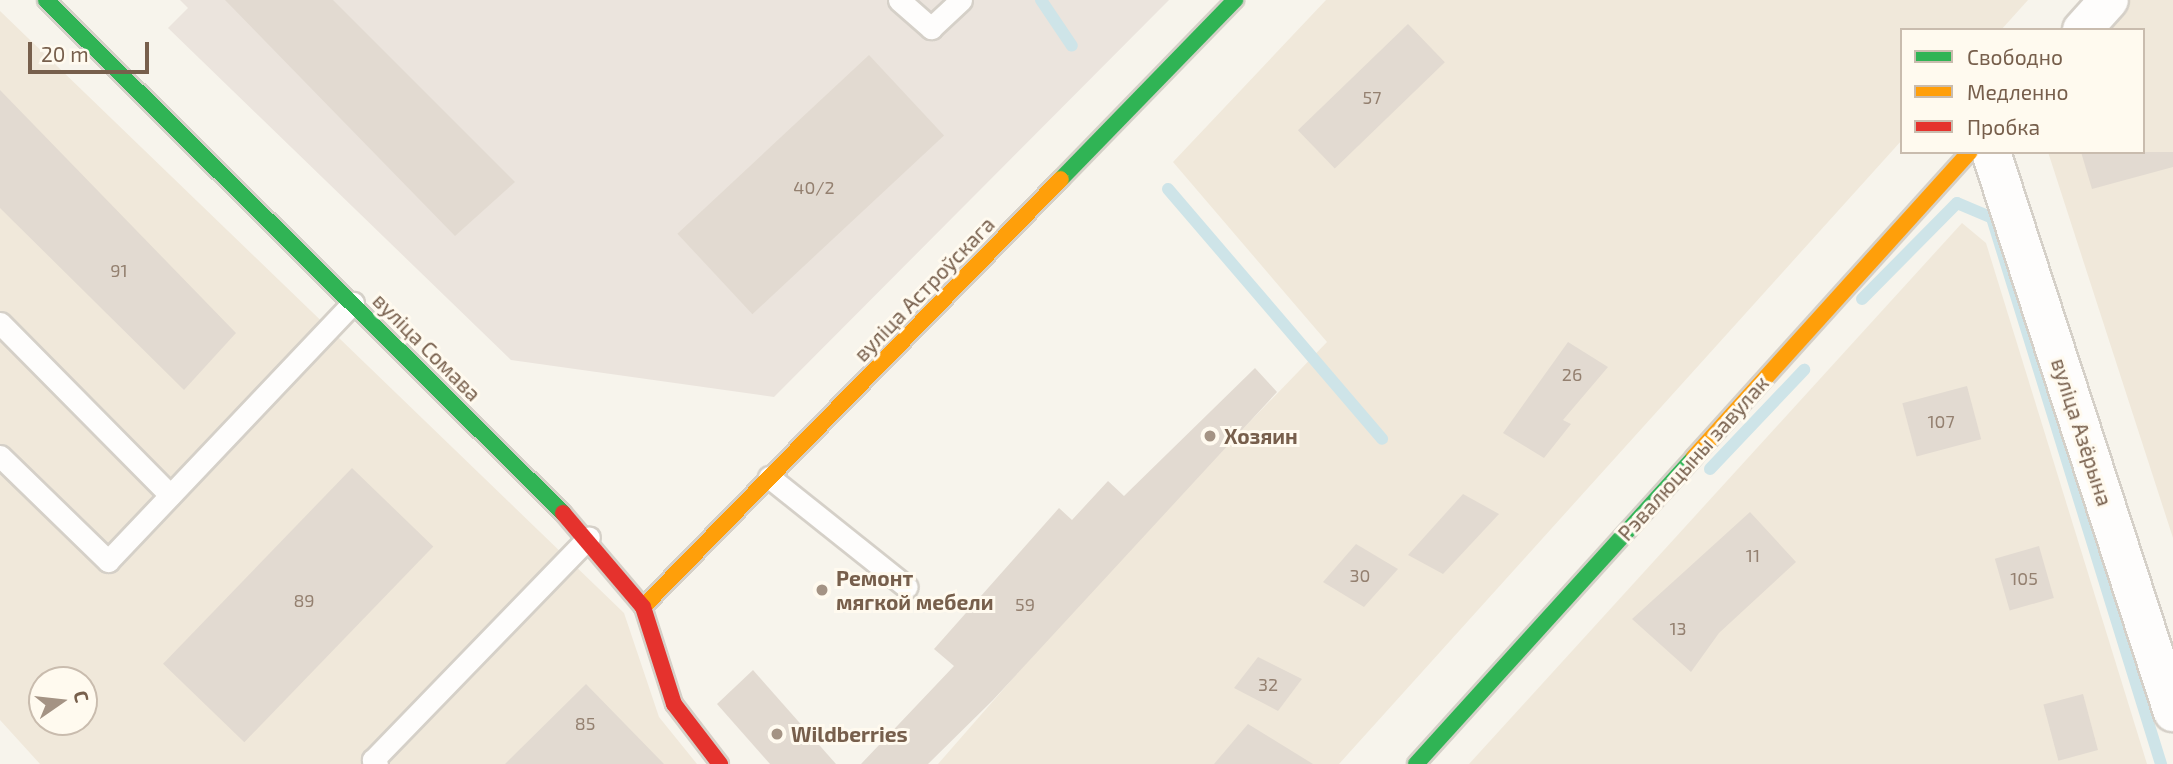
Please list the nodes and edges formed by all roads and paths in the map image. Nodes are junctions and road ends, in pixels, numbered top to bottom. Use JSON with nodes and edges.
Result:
{"nodes":[{"id":1,"x":46,"y":0,"type":"edge"},
{"id":2,"x":899,"y":0,"type":"edge"},
{"id":3,"x":961,"y":0,"type":"edge"},
{"id":4,"x":1235,"y":0,"type":"edge"},
{"id":5,"x":2109,"y":0,"type":"edge"},
{"id":6,"x":2084,"y":28,"type":"edge"},
{"id":7,"x":1968,"y":154,"type":"edge"},
{"id":8,"x":1992,"y":154,"type":"edge"},
{"id":9,"x":353,"y":303,"type":"junction"},
{"id":10,"x":0,"y":323,"type":"edge"},
{"id":11,"x":0,"y":456,"type":"edge"},
{"id":12,"x":769,"y":477,"type":"junction"},
{"id":13,"x":170,"y":495,"type":"junction"},
{"id":14,"x":589,"y":537,"type":"junction"},
{"id":15,"x":907,"y":587,"type":"dead end"},
{"id":16,"x":643,"y":607,"type":"junction"},
{"id":17,"x":2173,"y":712,"type":"edge"},
{"id":18,"x":373,"y":763,"type":"edge"},
{"id":19,"x":720,"y":764,"type":"edge"},
{"id":20,"x":1416,"y":764,"type":"edge"}],
"edges":[{"from":1,"to":9,"type":"street","name":"вуліца Сомава"},
{"from":2,"to":3,"type":"lane"},
{"from":4,"to":12,"type":"street","name":"вуліца Астроўскага"},
{"from":5,"to":6,"type":"street"},
{"from":7,"to":20,"type":"street","name":"Рэвалюцыны завулак"},
{"from":8,"to":17,"type":"street","name":"вуліца Азёрына"},
{"from":9,"to":13,"type":"lane"},
{"from":9,"to":14,"type":"street","name":"вуліца Сомава"},
{"from":10,"to":13,"type":"lane"},
{"from":11,"to":13,"type":"lane"},
{"from":12,"to":15,"type":"lane"},
{"from":12,"to":16,"type":"street","name":"вуліца Астроўскага"},
{"from":14,"to":16,"type":"street","name":"вуліца Сомава"},
{"from":14,"to":18,"type":"lane"},
{"from":16,"to":19,"type":"street","name":"вуліца Сомава"}]}
